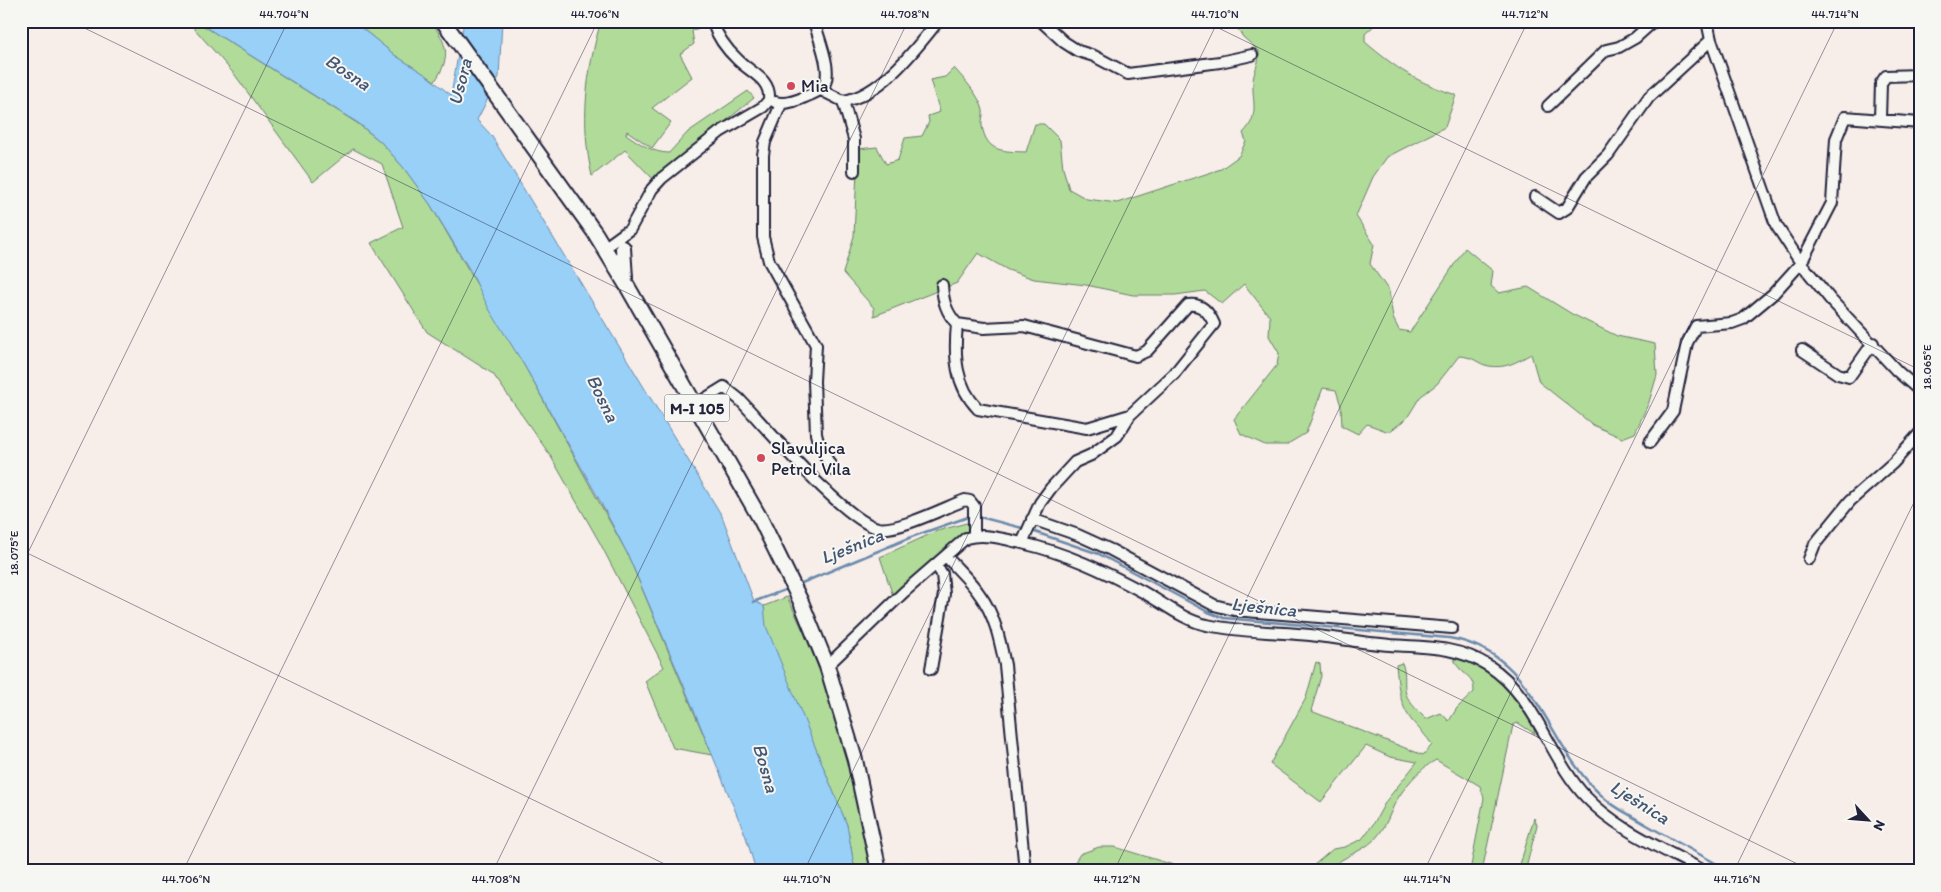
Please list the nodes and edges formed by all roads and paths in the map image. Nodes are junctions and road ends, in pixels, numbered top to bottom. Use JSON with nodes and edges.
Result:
{"nodes":[{"id":1,"x":443,"y":21,"type":"edge"},
{"id":2,"x":712,"y":21,"type":"edge"},
{"id":3,"x":814,"y":21,"type":"edge"},
{"id":4,"x":938,"y":21,"type":"edge"},
{"id":5,"x":1041,"y":21,"type":"edge"},
{"id":6,"x":1654,"y":21,"type":"edge"},
{"id":7,"x":1706,"y":21,"type":"edge"},
{"id":8,"x":1711,"y":40,"type":"junction"},
{"id":9,"x":1252,"y":55,"type":"dead end"},
{"id":10,"x":1920,"y":75,"type":"edge"},
{"id":11,"x":821,"y":90,"type":"junction"},
{"id":12,"x":769,"y":100,"type":"junction"},
{"id":13,"x":843,"y":101,"type":"junction"},
{"id":14,"x":781,"y":104,"type":"junction"},
{"id":15,"x":1548,"y":106,"type":"dead end"},
{"id":16,"x":1880,"y":119,"type":"junction"},
{"id":17,"x":1920,"y":123,"type":"edge"},
{"id":18,"x":854,"y":171,"type":"dead end"},
{"id":19,"x":1535,"y":197,"type":"dead end"},
{"id":20,"x":630,"y":229,"type":"junction"},
{"id":21,"x":623,"y":248,"type":"junction"},
{"id":22,"x":605,"y":250,"type":"junction"},
{"id":23,"x":1801,"y":263,"type":"junction"},
{"id":24,"x":626,"y":284,"type":"junction"},
{"id":25,"x":942,"y":285,"type":"dead end"},
{"id":26,"x":957,"y":324,"type":"junction"},
{"id":27,"x":1873,"y":343,"type":"junction"},
{"id":28,"x":1802,"y":350,"type":"dead end"},
{"id":29,"x":1920,"y":391,"type":"edge"},
{"id":30,"x":695,"y":404,"type":"junction"},
{"id":31,"x":1130,"y":415,"type":"junction"},
{"id":32,"x":1920,"y":433,"type":"edge"},
{"id":33,"x":1650,"y":442,"type":"dead end"},
{"id":34,"x":833,"y":470,"type":"dead end"},
{"id":35,"x":1031,"y":521,"type":"junction"},
{"id":36,"x":974,"y":535,"type":"junction"},
{"id":37,"x":1024,"y":539,"type":"junction"},
{"id":38,"x":946,"y":556,"type":"junction"},
{"id":39,"x":1809,"y":559,"type":"dead end"},
{"id":40,"x":936,"y":565,"type":"junction"},
{"id":41,"x":1452,"y":628,"type":"dead end"},
{"id":42,"x":827,"y":666,"type":"junction"},
{"id":43,"x":931,"y":669,"type":"dead end"},
{"id":44,"x":879,"y":871,"type":"edge"},
{"id":45,"x":1025,"y":871,"type":"edge"},
{"id":46,"x":1704,"y":871,"type":"edge"}],
"edges":[{"from":1,"to":22,"type":"main road","number":"M-I 105"},
{"from":2,"to":12,"type":"street"},
{"from":3,"to":11,"type":"street"},
{"from":4,"to":13,"type":"street"},
{"from":5,"to":9,"type":"street"},
{"from":6,"to":15,"type":"street"},
{"from":7,"to":8,"type":"street"},
{"from":8,"to":19,"type":"street"},
{"from":8,"to":23,"type":"street"},
{"from":10,"to":16,"type":"street"},
{"from":11,"to":13,"type":"street"},
{"from":11,"to":14,"type":"street"},
{"from":12,"to":14,"type":"street"},
{"from":12,"to":20,"type":"street"},
{"from":13,"to":18,"type":"street"},
{"from":14,"to":34,"type":"street"},
{"from":16,"to":17,"type":"street"},
{"from":16,"to":23,"type":"street"},
{"from":20,"to":21,"type":"street"},
{"from":20,"to":22,"type":"street"},
{"from":21,"to":22,"type":"street"},
{"from":21,"to":24,"type":"main road"},
{"from":22,"to":24,"type":"main road","number":"M-I 105"},
{"from":23,"to":27,"type":"street"},
{"from":23,"to":33,"type":"street"},
{"from":24,"to":30,"type":"main road","number":"M-I 105"},
{"from":25,"to":26,"type":"street"},
{"from":26,"to":31,"type":"street"},
{"from":26,"to":31,"type":"street"},
{"from":27,"to":28,"type":"street"},
{"from":27,"to":29,"type":"street"},
{"from":30,"to":36,"type":"street"},
{"from":30,"to":42,"type":"main road","number":"M-I 105"},
{"from":31,"to":35,"type":"street"},
{"from":32,"to":39,"type":"street"},
{"from":35,"to":37,"type":"street"},
{"from":35,"to":41,"type":"street"},
{"from":36,"to":37,"type":"street"},
{"from":36,"to":38,"type":"street"},
{"from":37,"to":46,"type":"street"},
{"from":38,"to":40,"type":"street"},
{"from":38,"to":45,"type":"street"},
{"from":40,"to":42,"type":"street"},
{"from":40,"to":43,"type":"street"},
{"from":42,"to":44,"type":"main road","number":"M-I 105"}]}
